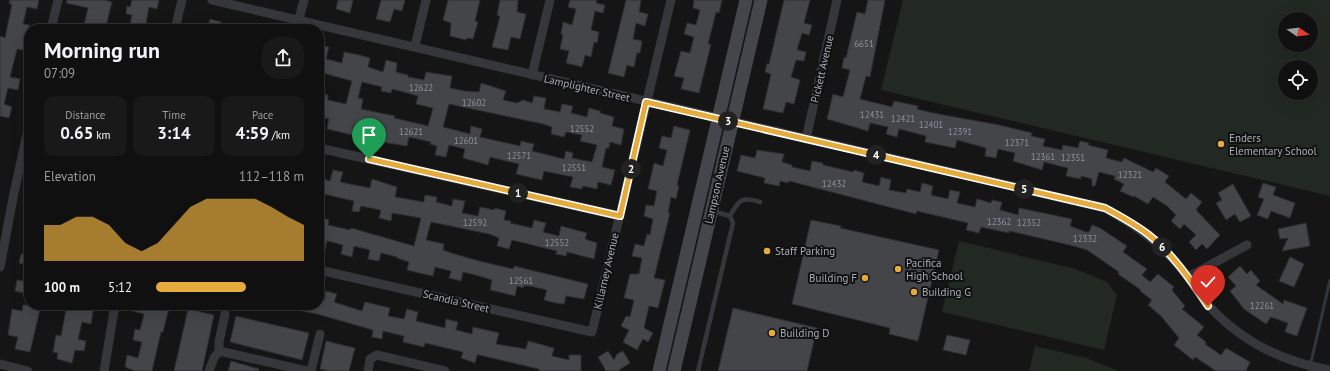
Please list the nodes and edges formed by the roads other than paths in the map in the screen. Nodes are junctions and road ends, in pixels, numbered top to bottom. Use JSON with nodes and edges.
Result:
{"nodes":[{"id":1,"x":58,"y":0,"type":"edge"},
{"id":2,"x":182,"y":0,"type":"edge"},
{"id":3,"x":212,"y":0,"type":"edge"},
{"id":4,"x":304,"y":0,"type":"edge"},
{"id":5,"x":426,"y":0,"type":"edge"},
{"id":6,"x":550,"y":0,"type":"edge"},
{"id":7,"x":671,"y":0,"type":"edge"},
{"id":8,"x":746,"y":0,"type":"edge"},
{"id":9,"x":761,"y":0,"type":"edge"},
{"id":10,"x":837,"y":0,"type":"edge"},
{"id":11,"x":299,"y":20,"type":"junction"},
{"id":12,"x":52,"y":24,"type":"edge"},
{"id":13,"x":176,"y":24,"type":"edge"},
{"id":14,"x":317,"y":24,"type":"edge"},
{"id":15,"x":324,"y":26,"type":"edge"},
{"id":16,"x":415,"y":46,"type":"junction"},
{"id":17,"x":532,"y":75,"type":"junction"},
{"id":18,"x":646,"y":102,"type":"junction"},
{"id":19,"x":718,"y":118,"type":"junction"},
{"id":20,"x":732,"y":122,"type":"junction"},
{"id":21,"x":806,"y":139,"type":"junction"},
{"id":22,"x":24,"y":147,"type":"edge"},
{"id":23,"x":324,"y":149,"type":"edge"},
{"id":24,"x":760,"y":202,"type":"dead end"},
{"id":25,"x":711,"y":211,"type":"junction"},
{"id":26,"x":620,"y":216,"type":"junction"},
{"id":27,"x":730,"y":216,"type":"junction"},
{"id":28,"x":1247,"y":245,"type":"dead end"},
{"id":29,"x":0,"y":267,"type":"edge"},
{"id":30,"x":324,"y":271,"type":"edge"},
{"id":31,"x":1188,"y":277,"type":"junction"},
{"id":32,"x":114,"y":310,"type":"edge"},
{"id":33,"x":226,"y":314,"type":"dead end"},
{"id":34,"x":592,"y":332,"type":"joint"},
{"id":35,"x":320,"y":334,"type":"dead end"},
{"id":36,"x":219,"y":350,"type":"junction"},
{"id":37,"x":0,"y":364,"type":"edge"},
{"id":38,"x":1330,"y":370,"type":"edge"},
{"id":39,"x":28,"y":371,"type":"edge"},
{"id":40,"x":104,"y":371,"type":"edge"},
{"id":41,"x":210,"y":371,"type":"edge"},
{"id":42,"x":307,"y":371,"type":"edge"},
{"id":43,"x":311,"y":371,"type":"edge"},
{"id":44,"x":368,"y":371,"type":"edge"},
{"id":45,"x":445,"y":371,"type":"edge"},
{"id":46,"x":659,"y":371,"type":"edge"},
{"id":47,"x":674,"y":371,"type":"edge"},
{"id":48,"x":698,"y":371,"type":"edge"}],
"edges":[{"from":1,"to":12,"type":"street"},
{"from":2,"to":13,"type":"street"},
{"from":3,"to":11,"type":"street","name":"Lamplighter Street"},
{"from":4,"to":11,"type":"street"},
{"from":5,"to":16,"type":"street"},
{"from":6,"to":17,"type":"street"},
{"from":7,"to":18,"type":"street","name":"Killarney Avenue"},
{"from":8,"to":19,"type":"main road","name":"Lampson Avenue"},
{"from":9,"to":20,"type":"main road","name":"Lampson Avenue"},
{"from":10,"to":21,"type":"street","name":"Pickett Avenue"},
{"from":11,"to":14,"type":"street","name":"Lamplighter Street"},
{"from":15,"to":16,"type":"street","name":"Lamplighter Street"},
{"from":16,"to":17,"type":"street","name":"Lamplighter Street"},
{"from":17,"to":18,"type":"street","name":"Lamplighter Street"},
{"from":18,"to":19,"type":"street","name":"Lamplighter Street"},
{"from":18,"to":26,"type":"street","name":"Killarney Avenue"},
{"from":19,"to":20,"type":"street","name":"Lamplighter Street"},
{"from":19,"to":46,"type":"main road","name":"Lampson Avenue"},
{"from":20,"to":21,"type":"street","name":"Lamplighter Street"},
{"from":20,"to":25,"type":"main road","name":"Lampson Avenue"},
{"from":21,"to":31,"type":"street","name":"Lamplighter Street"},
{"from":22,"to":29,"type":"street"},
{"from":23,"to":26,"type":"street"},
{"from":24,"to":27,"type":"lane"},
{"from":25,"to":27,"type":"lane"},
{"from":25,"to":47,"type":"main road","name":"Lampson Avenue"},
{"from":26,"to":34,"type":"street","name":"Killarney Avenue"},
{"from":27,"to":48,"type":"lane"},
{"from":28,"to":31,"type":"street"},
{"from":30,"to":34,"type":"street","name":"Scandia Street"},
{"from":31,"to":38,"type":"street","name":"Lamplighter Street"},
{"from":32,"to":40,"type":"street"},
{"from":33,"to":36,"type":"street"},
{"from":35,"to":43,"type":"street"},
{"from":36,"to":41,"type":"street"},
{"from":36,"to":42,"type":"street"},
{"from":37,"to":39,"type":"street"},
{"from":44,"to":45,"type":"street"}]}
